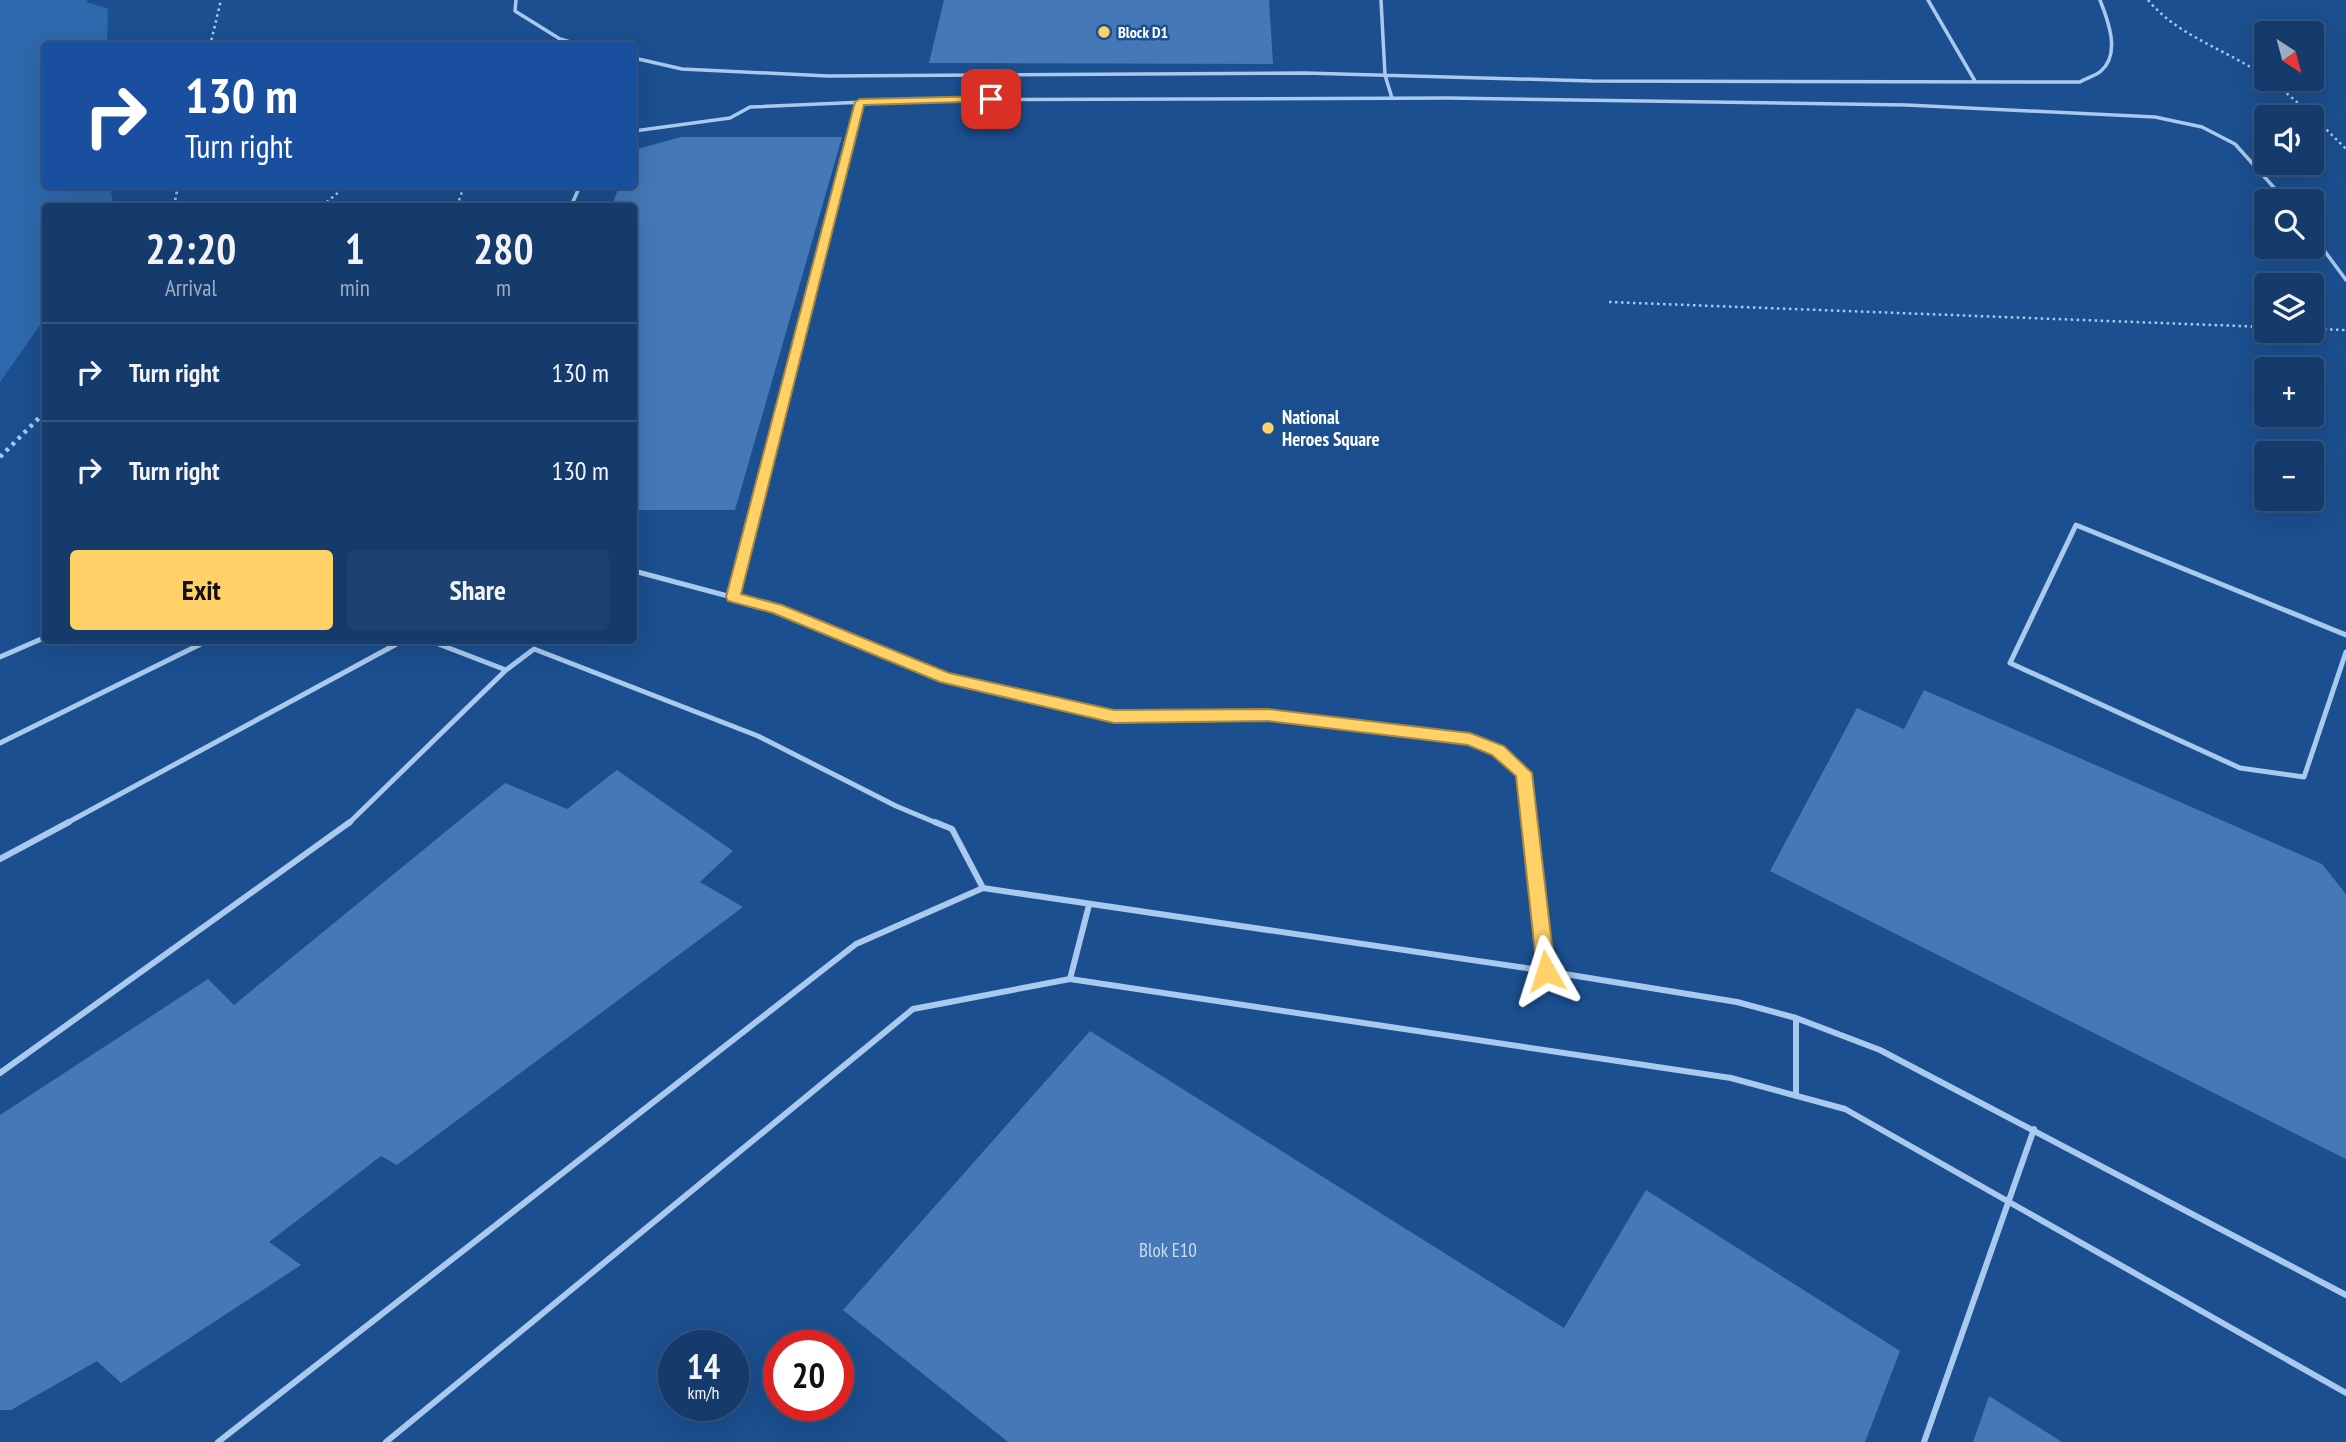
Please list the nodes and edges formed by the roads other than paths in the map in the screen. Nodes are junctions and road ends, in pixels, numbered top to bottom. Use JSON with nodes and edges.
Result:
{"nodes":[{"id":1,"x":516,"y":0,"type":"edge"},
{"id":2,"x":1381,"y":0,"type":"edge"},
{"id":3,"x":1928,"y":0,"type":"edge"},
{"id":4,"x":2100,"y":0,"type":"edge"},
{"id":5,"x":570,"y":42,"type":"edge"},
{"id":6,"x":637,"y":59,"type":"edge"},
{"id":7,"x":1385,"y":75,"type":"junction"},
{"id":8,"x":1975,"y":81,"type":"junction"},
{"id":9,"x":1392,"y":98,"type":"junction"},
{"id":10,"x":860,"y":102,"type":"junction"},
{"id":11,"x":637,"y":131,"type":"edge"},
{"id":12,"x":2275,"y":189,"type":"edge"},
{"id":13,"x":2324,"y":250,"type":"edge"},
{"id":14,"x":2336,"y":266,"type":"junction"},
{"id":15,"x":2346,"y":271,"type":"edge"},
{"id":16,"x":2346,"y":280,"type":"edge"},
{"id":17,"x":637,"y":572,"type":"edge"},
{"id":18,"x":733,"y":597,"type":"junction"},
{"id":19,"x":2346,"y":635,"type":"edge"},
{"id":20,"x":42,"y":638,"type":"edge"},
{"id":21,"x":201,"y":644,"type":"edge"},
{"id":22,"x":397,"y":644,"type":"edge"},
{"id":23,"x":438,"y":644,"type":"edge"},
{"id":24,"x":2346,"y":652,"type":"edge"},
{"id":25,"x":0,"y":657,"type":"edge"},
{"id":26,"x":506,"y":670,"type":"junction"},
{"id":27,"x":0,"y":744,"type":"edge"},
{"id":28,"x":0,"y":859,"type":"edge"},
{"id":29,"x":983,"y":888,"type":"junction"},
{"id":30,"x":1089,"y":905,"type":"junction"},
{"id":31,"x":1546,"y":971,"type":"junction"},
{"id":32,"x":1070,"y":979,"type":"junction"},
{"id":33,"x":1796,"y":1018,"type":"junction"},
{"id":34,"x":0,"y":1073,"type":"edge"},
{"id":35,"x":1796,"y":1096,"type":"junction"},
{"id":36,"x":2034,"y":1129,"type":"junction"},
{"id":37,"x":2010,"y":1201,"type":"junction"},
{"id":38,"x":2346,"y":1295,"type":"edge"},
{"id":39,"x":2346,"y":1393,"type":"edge"},
{"id":40,"x":218,"y":1442,"type":"edge"},
{"id":41,"x":386,"y":1442,"type":"edge"},
{"id":42,"x":1924,"y":1442,"type":"edge"}],
"edges":[{"from":1,"to":5,"type":"lane"},
{"from":2,"to":7,"type":"lane"},
{"from":3,"to":8,"type":"lane"},
{"from":4,"to":8,"type":"lane"},
{"from":6,"to":7,"type":"lane"},
{"from":7,"to":8,"type":"lane"},
{"from":7,"to":9,"type":"lane"},
{"from":9,"to":10,"type":"lane"},
{"from":9,"to":12,"type":"lane"},
{"from":10,"to":11,"type":"lane"},
{"from":10,"to":18,"type":"lane"},
{"from":13,"to":14,"type":"lane"},
{"from":14,"to":15,"type":"lane"},
{"from":14,"to":16,"type":"lane"},
{"from":17,"to":18,"type":"lane"},
{"from":18,"to":31,"type":"lane"},
{"from":19,"to":24,"type":"lane"},
{"from":20,"to":25,"type":"lane"},
{"from":21,"to":27,"type":"lane"},
{"from":22,"to":28,"type":"lane"},
{"from":23,"to":26,"type":"lane"},
{"from":26,"to":29,"type":"lane"},
{"from":26,"to":34,"type":"lane"},
{"from":29,"to":30,"type":"lane"},
{"from":29,"to":40,"type":"lane"},
{"from":30,"to":31,"type":"lane"},
{"from":30,"to":32,"type":"lane"},
{"from":31,"to":33,"type":"lane"},
{"from":32,"to":35,"type":"lane"},
{"from":32,"to":41,"type":"lane"},
{"from":33,"to":35,"type":"lane"},
{"from":33,"to":36,"type":"lane"},
{"from":35,"to":37,"type":"lane"},
{"from":36,"to":37,"type":"lane"},
{"from":36,"to":38,"type":"lane"},
{"from":37,"to":39,"type":"lane"},
{"from":37,"to":42,"type":"lane"}]}
